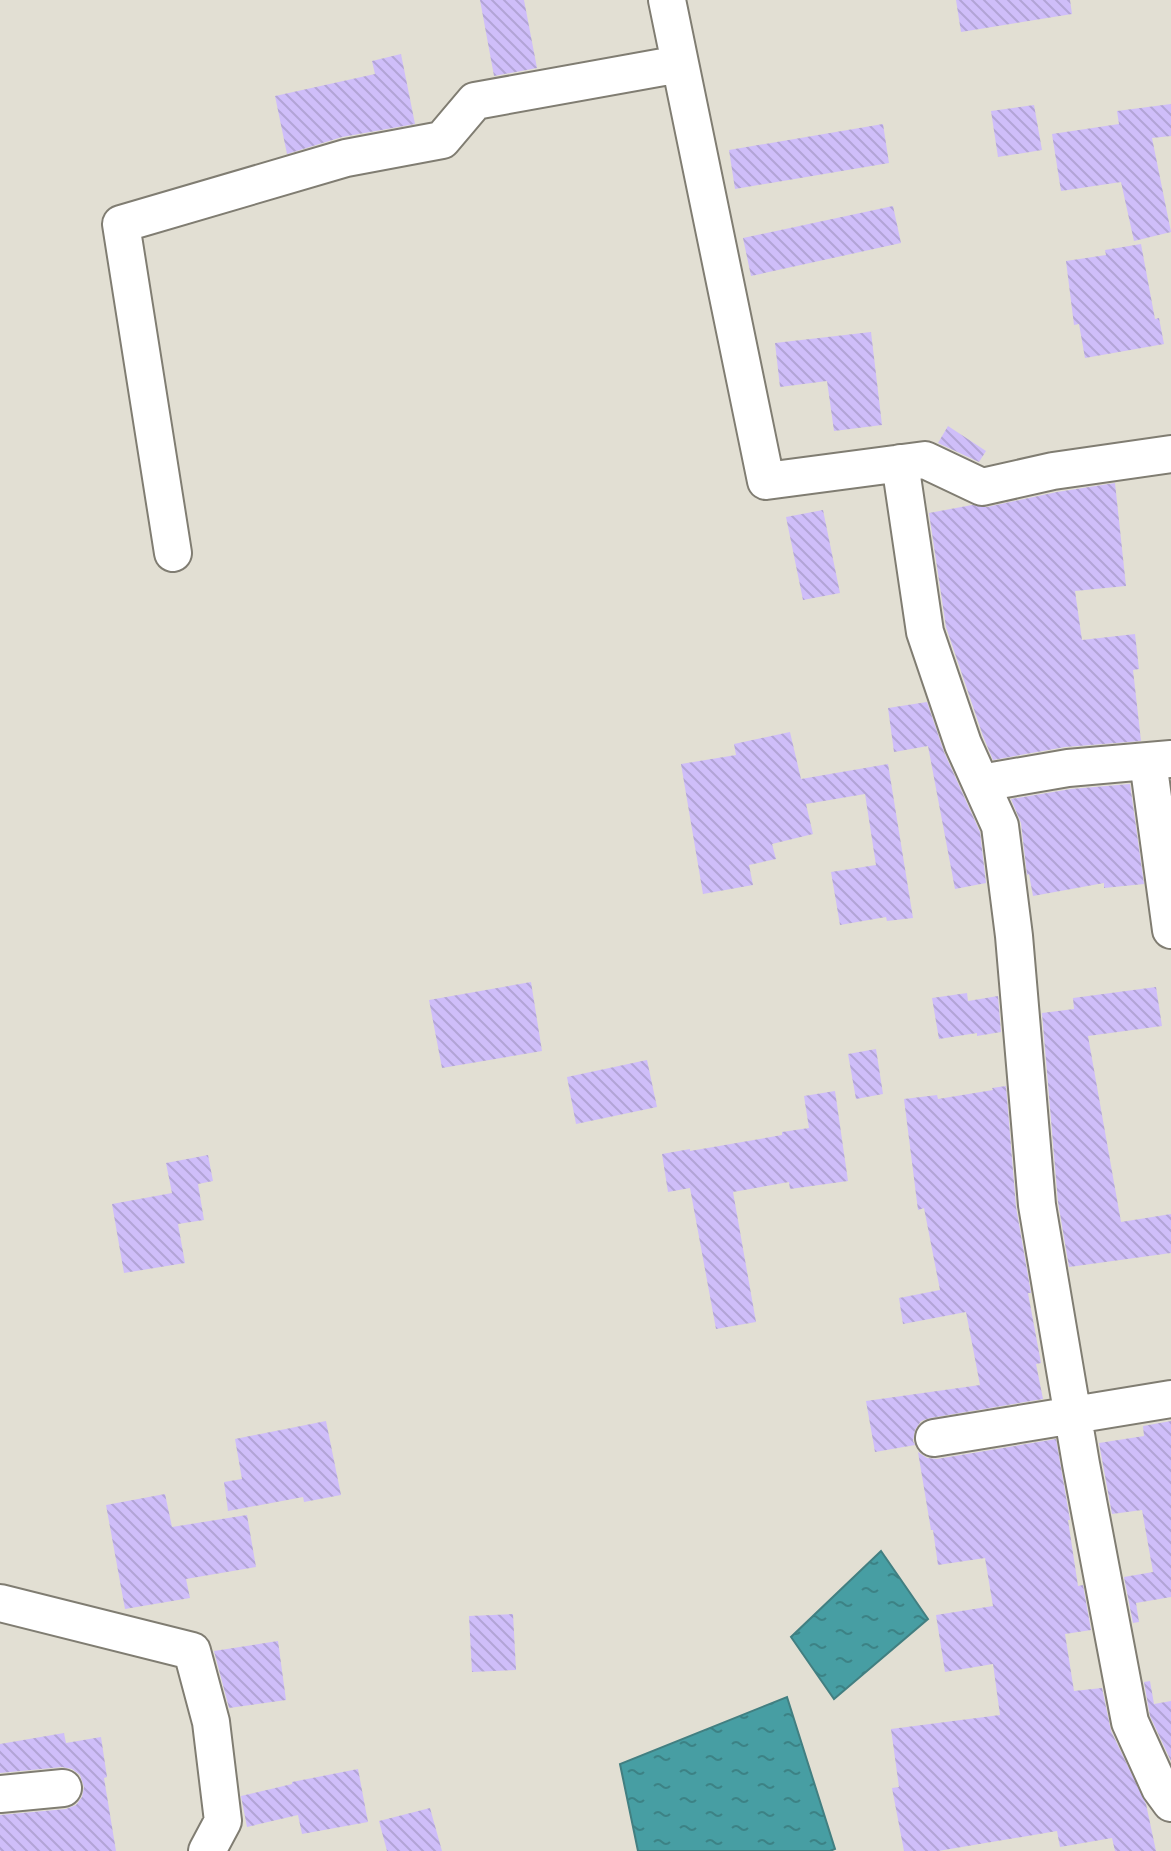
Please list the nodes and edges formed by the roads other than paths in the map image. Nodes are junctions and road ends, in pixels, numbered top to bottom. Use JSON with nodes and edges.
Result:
{"nodes":[{"id":1,"x":667,"y":0,"type":"edge"},
{"id":2,"x":680,"y":64,"type":"junction"},
{"id":3,"x":1171,"y":454,"type":"edge"},
{"id":4,"x":900,"y":463,"type":"junction"},
{"id":5,"x":173,"y":553,"type":"dead end"},
{"id":6,"x":1159,"y":760,"type":"edge"},
{"id":7,"x":981,"y":783,"type":"junction"},
{"id":8,"x":1171,"y":930,"type":"edge"},
{"id":9,"x":1171,"y":1399,"type":"edge"},
{"id":10,"x":1073,"y":1415,"type":"junction"},
{"id":11,"x":934,"y":1438,"type":"dead end"},
{"id":12,"x":0,"y":1603,"type":"edge"},
{"id":13,"x":63,"y":1788,"type":"dead end"},
{"id":14,"x":0,"y":1794,"type":"edge"},
{"id":15,"x":1171,"y":1803,"type":"edge"},
{"id":16,"x":207,"y":1851,"type":"edge"}],
"edges":[{"from":1,"to":2,"type":"street"},
{"from":2,"to":4,"type":"street"},
{"from":2,"to":5,"type":"street"},
{"from":3,"to":4,"type":"street"},
{"from":4,"to":7,"type":"street"},
{"from":6,"to":7,"type":"street"},
{"from":6,"to":8,"type":"street"},
{"from":7,"to":10,"type":"street"},
{"from":9,"to":10,"type":"street"},
{"from":10,"to":11,"type":"street"},
{"from":10,"to":15,"type":"street"},
{"from":12,"to":16,"type":"street"},
{"from":13,"to":14,"type":"street"}]}
